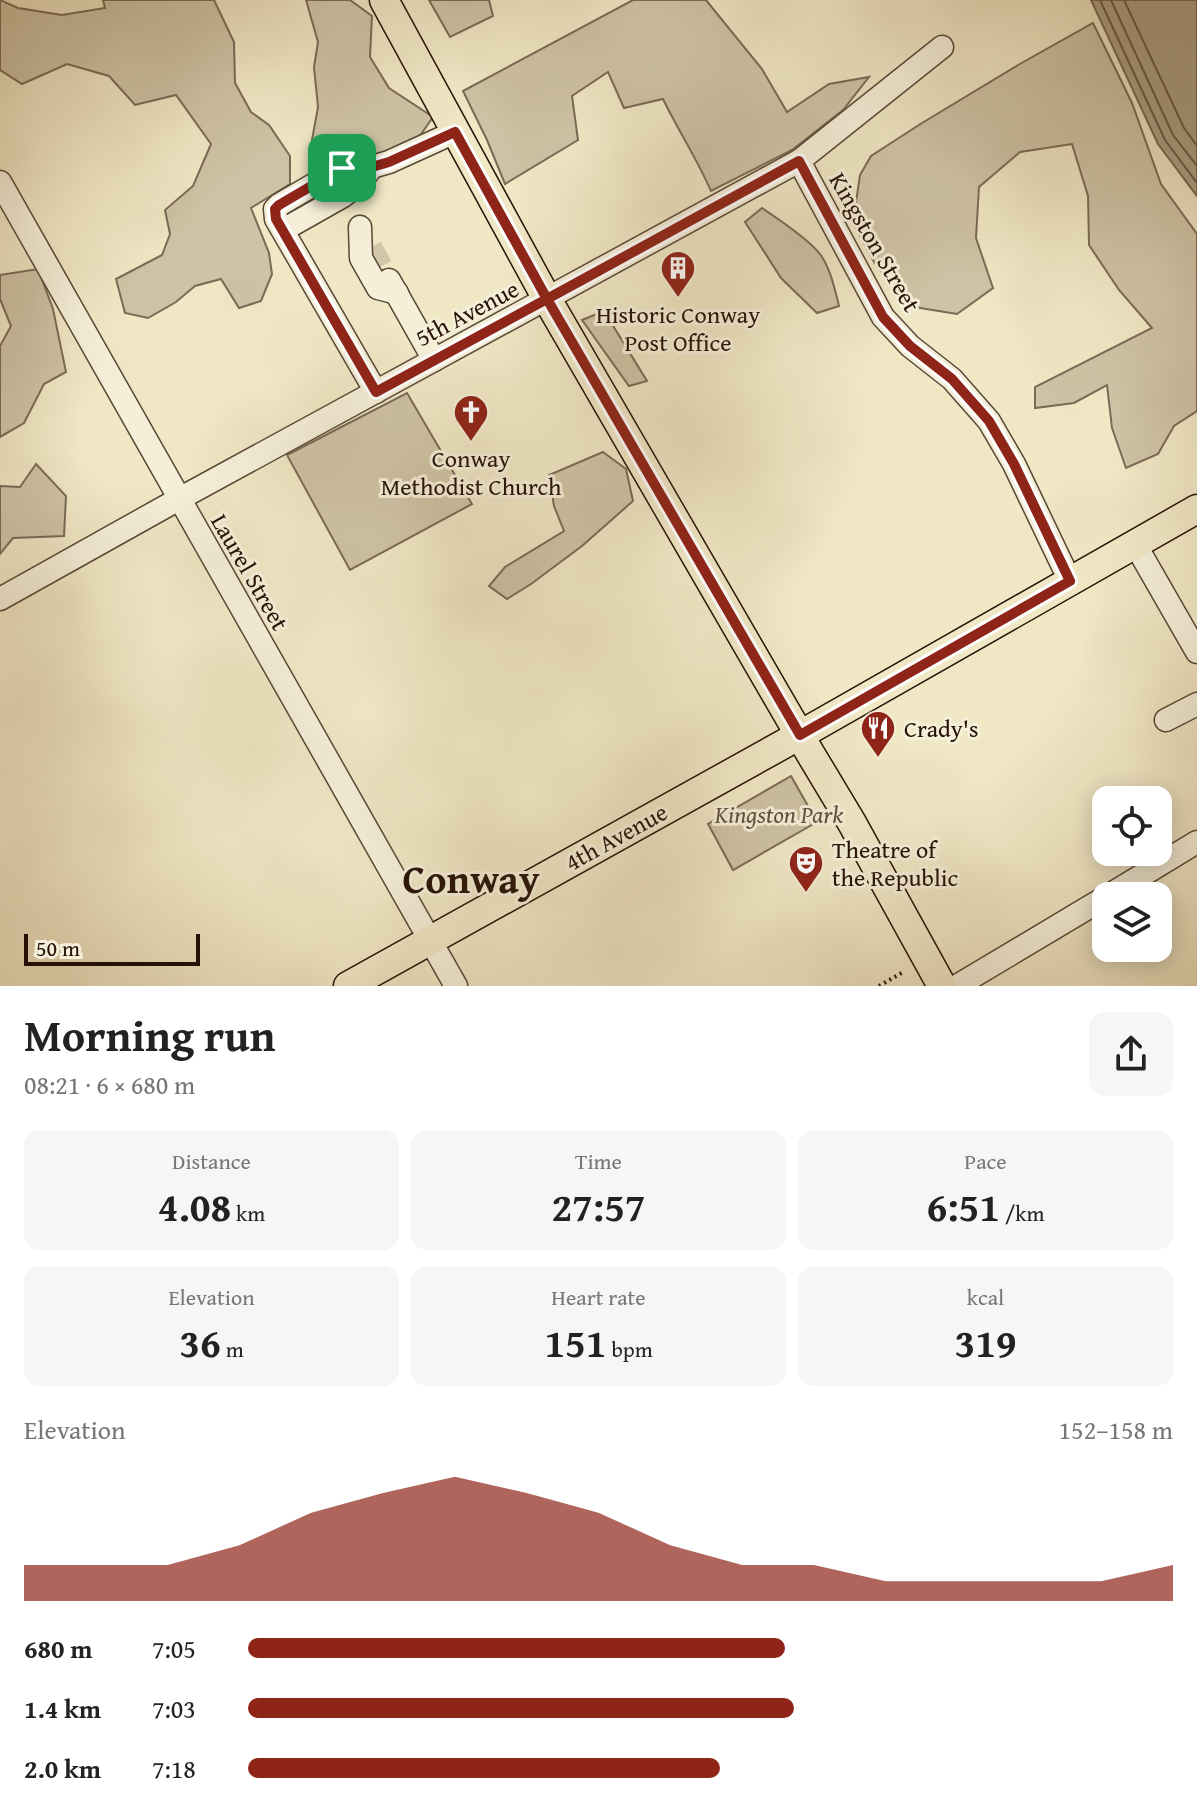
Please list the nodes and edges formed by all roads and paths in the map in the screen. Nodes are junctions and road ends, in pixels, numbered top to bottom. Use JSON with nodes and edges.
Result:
{"nodes":[{"id":1,"x":384,"y":0,"type":"edge"},
{"id":2,"x":942,"y":47,"type":"dead end"},
{"id":3,"x":455,"y":132,"type":"junction"},
{"id":4,"x":799,"y":161,"type":"junction"},
{"id":5,"x":372,"y":167,"type":"junction"},
{"id":6,"x":0,"y":182,"type":"edge"},
{"id":7,"x":343,"y":196,"type":"junction"},
{"id":8,"x":360,"y":227,"type":"junction"},
{"id":9,"x":283,"y":230,"type":"junction"},
{"id":10,"x":371,"y":247,"type":"tunnel mouth"},
{"id":11,"x":547,"y":299,"type":"junction"},
{"id":12,"x":434,"y":360,"type":"junction"},
{"id":13,"x":376,"y":392,"type":"junction"},
{"id":14,"x":179,"y":499,"type":"junction"},
{"id":15,"x":1197,"y":509,"type":"edge"},
{"id":16,"x":1135,"y":544,"type":"junction"},
{"id":17,"x":1070,"y":581,"type":"junction"},
{"id":18,"x":0,"y":599,"type":"edge"},
{"id":19,"x":1197,"y":652,"type":"edge"},
{"id":20,"x":1197,"y":704,"type":"edge"},
{"id":21,"x":1166,"y":720,"type":"dead end"},
{"id":22,"x":800,"y":735,"type":"junction"},
{"id":23,"x":1197,"y":842,"type":"edge"},
{"id":24,"x":1130,"y":882,"type":"edge"},
{"id":25,"x":1092,"y":905,"type":"edge"},
{"id":26,"x":430,"y":940,"type":"junction"},
{"id":27,"x":348,"y":986,"type":"edge"},
{"id":28,"x":456,"y":986,"type":"edge"},
{"id":29,"x":942,"y":986,"type":"edge"},
{"id":30,"x":957,"y":986,"type":"edge"}],
"edges":[{"from":1,"to":3,"type":"main road"},
{"from":2,"to":4,"type":"street","name":"5th Avenue"},
{"from":3,"to":5,"type":"street"},
{"from":3,"to":11,"type":"main road"},
{"from":4,"to":11,"type":"street","name":"5th Avenue"},
{"from":4,"to":17,"type":"street","name":"Kingston Street"},
{"from":5,"to":7,"type":"street"},
{"from":5,"to":9,"type":"street"},
{"from":6,"to":14,"type":"street","name":"Laurel Street"},
{"from":7,"to":8,"type":"street"},
{"from":7,"to":9,"type":"street"},
{"from":8,"to":10,"type":"street"},
{"from":8,"to":12,"type":"street"},
{"from":9,"to":13,"type":"street"},
{"from":11,"to":12,"type":"street","name":"5th Avenue"},
{"from":11,"to":22,"type":"main road"},
{"from":12,"to":13,"type":"street","name":"5th Avenue"},
{"from":13,"to":14,"type":"street","name":"5th Avenue"},
{"from":14,"to":18,"type":"street","name":"5th Avenue"},
{"from":14,"to":26,"type":"street","name":"Laurel Street"},
{"from":15,"to":16,"type":"main road","name":"4th Avenue"},
{"from":16,"to":17,"type":"main road","name":"4th Avenue"},
{"from":16,"to":19,"type":"street"},
{"from":17,"to":22,"type":"main road","name":"4th Avenue"},
{"from":20,"to":21,"type":"street"},
{"from":22,"to":26,"type":"main road","name":"4th Avenue"},
{"from":22,"to":29,"type":"main road"},
{"from":23,"to":24,"type":"street"},
{"from":25,"to":30,"type":"street"},
{"from":26,"to":27,"type":"main road","name":"4th Avenue"},
{"from":26,"to":28,"type":"street","name":"Laurel Street"}]}
